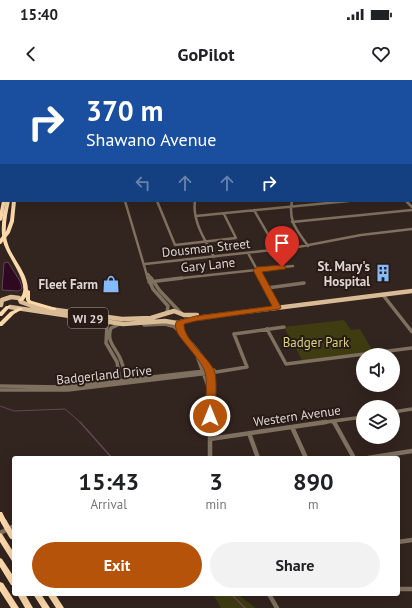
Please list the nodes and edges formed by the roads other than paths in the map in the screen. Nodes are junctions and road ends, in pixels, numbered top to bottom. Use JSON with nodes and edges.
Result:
{"nodes":[{"id":1,"x":4,"y":202,"type":"edge"},
{"id":2,"x":8,"y":202,"type":"edge"},
{"id":3,"x":14,"y":202,"type":"edge"},
{"id":4,"x":125,"y":202,"type":"edge"},
{"id":5,"x":157,"y":202,"type":"edge"},
{"id":6,"x":195,"y":202,"type":"edge"},
{"id":7,"x":292,"y":202,"type":"edge"},
{"id":8,"x":340,"y":202,"type":"edge"},
{"id":9,"x":290,"y":207,"type":"junction"},
{"id":10,"x":254,"y":210,"type":"junction"},
{"id":11,"x":412,"y":210,"type":"edge"},
{"id":12,"x":224,"y":214,"type":"junction"},
{"id":13,"x":196,"y":216,"type":"junction"},
{"id":14,"x":0,"y":220,"type":"edge"},
{"id":15,"x":292,"y":222,"type":"junction"},
{"id":16,"x":412,"y":229,"type":"edge"},
{"id":17,"x":0,"y":242,"type":"edge"},
{"id":18,"x":206,"y":242,"type":"junction"},
{"id":19,"x":308,"y":246,"type":"junction"},
{"id":20,"x":277,"y":250,"type":"junction"},
{"id":21,"x":248,"y":253,"type":"junction"},
{"id":22,"x":214,"y":257,"type":"junction"},
{"id":23,"x":145,"y":264,"type":"junction"},
{"id":24,"x":293,"y":266,"type":"dead end"},
{"id":25,"x":257,"y":270,"type":"junction"},
{"id":26,"x":151,"y":281,"type":"junction"},
{"id":27,"x":304,"y":283,"type":"dead end"},
{"id":28,"x":26,"y":284,"type":"junction"},
{"id":29,"x":267,"y":288,"type":"junction"},
{"id":30,"x":412,"y":291,"type":"edge"},
{"id":31,"x":383,"y":295,"type":"junction"},
{"id":32,"x":0,"y":296,"type":"edge"},
{"id":33,"x":11,"y":296,"type":"junction"},
{"id":34,"x":21,"y":301,"type":"junction"},
{"id":35,"x":0,"y":304,"type":"edge"},
{"id":36,"x":9,"y":307,"type":"junction"},
{"id":37,"x":277,"y":307,"type":"junction"},
{"id":38,"x":21,"y":309,"type":"junction"},
{"id":39,"x":54,"y":309,"type":"junction"},
{"id":40,"x":249,"y":311,"type":"junction"},
{"id":41,"x":166,"y":314,"type":"junction"},
{"id":42,"x":183,"y":314,"type":"junction"},
{"id":43,"x":0,"y":315,"type":"edge"},
{"id":44,"x":70,"y":315,"type":"junction"},
{"id":45,"x":168,"y":322,"type":"junction"},
{"id":46,"x":181,"y":322,"type":"junction"},
{"id":47,"x":0,"y":324,"type":"edge"},
{"id":48,"x":122,"y":324,"type":"junction"},
{"id":49,"x":284,"y":327,"type":"dead end"},
{"id":50,"x":267,"y":329,"type":"junction"},
{"id":51,"x":178,"y":330,"type":"junction"},
{"id":52,"x":412,"y":332,"type":"edge"},
{"id":53,"x":182,"y":334,"type":"junction"},
{"id":54,"x":412,"y":348,"type":"edge"},
{"id":55,"x":196,"y":352,"type":"junction"},
{"id":56,"x":204,"y":372,"type":"junction"},
{"id":57,"x":210,"y":372,"type":"junction"},
{"id":58,"x":127,"y":381,"type":"junction"},
{"id":59,"x":120,"y":382,"type":"junction"},
{"id":60,"x":0,"y":386,"type":"edge"},
{"id":61,"x":0,"y":390,"type":"edge"},
{"id":62,"x":210,"y":392,"type":"junction"},
{"id":63,"x":412,"y":409,"type":"edge"},
{"id":64,"x":400,"y":411,"type":"edge"},
{"id":65,"x":356,"y":418,"type":"edge"},
{"id":66,"x":333,"y":421,"type":"junction"},
{"id":67,"x":292,"y":427,"type":"junction"},
{"id":68,"x":249,"y":434,"type":"junction"},
{"id":69,"x":210,"y":439,"type":"junction"},
{"id":70,"x":412,"y":451,"type":"edge"},
{"id":71,"x":210,"y":456,"type":"edge"},
{"id":72,"x":257,"y":456,"type":"edge"},
{"id":73,"x":305,"y":456,"type":"edge"},
{"id":74,"x":353,"y":456,"type":"edge"},
{"id":75,"x":381,"y":456,"type":"edge"},
{"id":76,"x":0,"y":514,"type":"edge"},
{"id":77,"x":12,"y":528,"type":"edge"},
{"id":78,"x":12,"y":535,"type":"edge"},
{"id":79,"x":1,"y":537,"type":"edge"},
{"id":80,"x":412,"y":540,"type":"edge"},
{"id":81,"x":400,"y":542,"type":"edge"},
{"id":82,"x":12,"y":556,"type":"edge"},
{"id":83,"x":0,"y":560,"type":"edge"},
{"id":84,"x":12,"y":580,"type":"edge"},
{"id":85,"x":0,"y":585,"type":"edge"},
{"id":86,"x":400,"y":589,"type":"edge"},
{"id":87,"x":412,"y":589,"type":"edge"},
{"id":88,"x":22,"y":596,"type":"edge"},
{"id":89,"x":38,"y":596,"type":"edge"},
{"id":90,"x":52,"y":596,"type":"edge"},
{"id":91,"x":270,"y":596,"type":"edge"},
{"id":92,"x":15,"y":608,"type":"edge"},
{"id":93,"x":29,"y":608,"type":"edge"},
{"id":94,"x":46,"y":608,"type":"edge"},
{"id":95,"x":60,"y":608,"type":"edge"},
{"id":96,"x":277,"y":608,"type":"edge"}],
"edges":[{"from":1,"to":14,"type":"highway"},
{"from":2,"to":28,"type":"highway"},
{"from":3,"to":17,"type":"highway","bridge":true},
{"from":4,"to":23,"type":"street"},
{"from":5,"to":18,"type":"street"},
{"from":6,"to":13,"type":"street"},
{"from":7,"to":9,"type":"street"},
{"from":8,"to":9,"type":"street"},
{"from":9,"to":10,"type":"street"},
{"from":9,"to":15,"type":"street"},
{"from":10,"to":12,"type":"street"},
{"from":10,"to":20,"type":"street"},
{"from":11,"to":15,"type":"street"},
{"from":12,"to":13,"type":"street"},
{"from":12,"to":18,"type":"street"},
{"from":13,"to":18,"type":"street"},
{"from":15,"to":19,"type":"street"},
{"from":16,"to":19,"type":"street","name":"Dousman Street"},
{"from":18,"to":22,"type":"street"},
{"from":19,"to":20,"type":"street","name":"Dousman Street"},
{"from":20,"to":21,"type":"street","name":"Dousman Street"},
{"from":21,"to":22,"type":"street","name":"Dousman Street"},
{"from":21,"to":25,"type":"street"},
{"from":22,"to":23,"type":"street","name":"Dousman Street"},
{"from":23,"to":26,"type":"street"},
{"from":24,"to":25,"type":"street","name":"Gary Lane"},
{"from":25,"to":26,"type":"street","name":"Gary Lane"},
{"from":25,"to":29,"type":"street"},
{"from":26,"to":41,"type":"street"},
{"from":26,"to":42,"type":"street"},
{"from":27,"to":29,"type":"street"},
{"from":28,"to":34,"type":"highway"},
{"from":28,"to":39,"type":"highway"},
{"from":29,"to":37,"type":"street"},
{"from":30,"to":31,"type":"main road","number":"WI 29"},
{"from":31,"to":37,"type":"main road","number":"WI 29"},
{"from":31,"to":52,"type":"street"},
{"from":32,"to":33,"type":"main road"},
{"from":33,"to":34,"type":"main road"},
{"from":33,"to":35,"type":"main road"},
{"from":34,"to":36,"type":"main road"},
{"from":34,"to":39,"type":"main road","number":"WI 29"},
{"from":35,"to":36,"type":"main road"},
{"from":36,"to":38,"type":"main road","number":"WI 29"},
{"from":36,"to":43,"type":"highway"},
{"from":37,"to":40,"type":"main road","number":"WI 29"},
{"from":38,"to":44,"type":"main road","number":"WI 29"},
{"from":38,"to":47,"type":"highway"},
{"from":39,"to":41,"type":"main road","number":"WI 29"},
{"from":40,"to":42,"type":"main road","number":"WI 29"},
{"from":40,"to":46,"type":"main road","number":"WI 29"},
{"from":41,"to":42,"type":"main road","number":"WI 29"},
{"from":41,"to":45,"type":"main road"},
{"from":42,"to":46,"type":"main road"},
{"from":44,"to":48,"type":"main road","number":"WI 29"},
{"from":44,"to":59,"type":"street"},
{"from":45,"to":46,"type":"main road","number":"WI 29"},
{"from":45,"to":48,"type":"main road","number":"WI 29"},
{"from":45,"to":51,"type":"street"},
{"from":46,"to":53,"type":"street"},
{"from":48,"to":51,"type":"street"},
{"from":48,"to":58,"type":"street"},
{"from":49,"to":50,"type":"street"},
{"from":50,"to":54,"type":"street"},
{"from":50,"to":57,"type":"street","name":"Badgerland Drive"},
{"from":51,"to":53,"type":"street"},
{"from":53,"to":55,"type":"street"},
{"from":55,"to":56,"type":"street"},
{"from":55,"to":57,"type":"street"},
{"from":56,"to":57,"type":"street","name":"Badgerland Drive"},
{"from":56,"to":58,"type":"street","name":"Badgerland Drive"},
{"from":56,"to":62,"type":"street"},
{"from":57,"to":62,"type":"street"},
{"from":58,"to":59,"type":"street","name":"Badgerland Drive"},
{"from":59,"to":60,"type":"street","name":"Badgerland Drive"},
{"from":59,"to":61,"type":"street","name":"Badgerland Drive"},
{"from":62,"to":69,"type":"street"},
{"from":63,"to":64,"type":"street"},
{"from":65,"to":66,"type":"street","name":"Western Avenue"},
{"from":66,"to":67,"type":"street","name":"Western Avenue"},
{"from":66,"to":74,"type":"street"},
{"from":67,"to":68,"type":"street","name":"Western Avenue"},
{"from":67,"to":73,"type":"street"},
{"from":68,"to":69,"type":"street","name":"Western Avenue"},
{"from":68,"to":72,"type":"street"},
{"from":69,"to":71,"type":"street"},
{"from":70,"to":75,"type":"street"},
{"from":76,"to":78,"type":"highway","bridge":true},
{"from":77,"to":79,"type":"street"},
{"from":79,"to":82,"type":"highway"},
{"from":80,"to":81,"type":"street"},
{"from":83,"to":84,"type":"highway"},
{"from":85,"to":92,"type":"highway"},
{"from":86,"to":87,"type":"street"},
{"from":88,"to":93,"type":"highway"},
{"from":89,"to":94,"type":"highway"},
{"from":90,"to":95,"type":"highway"},
{"from":91,"to":96,"type":"street"}]}
